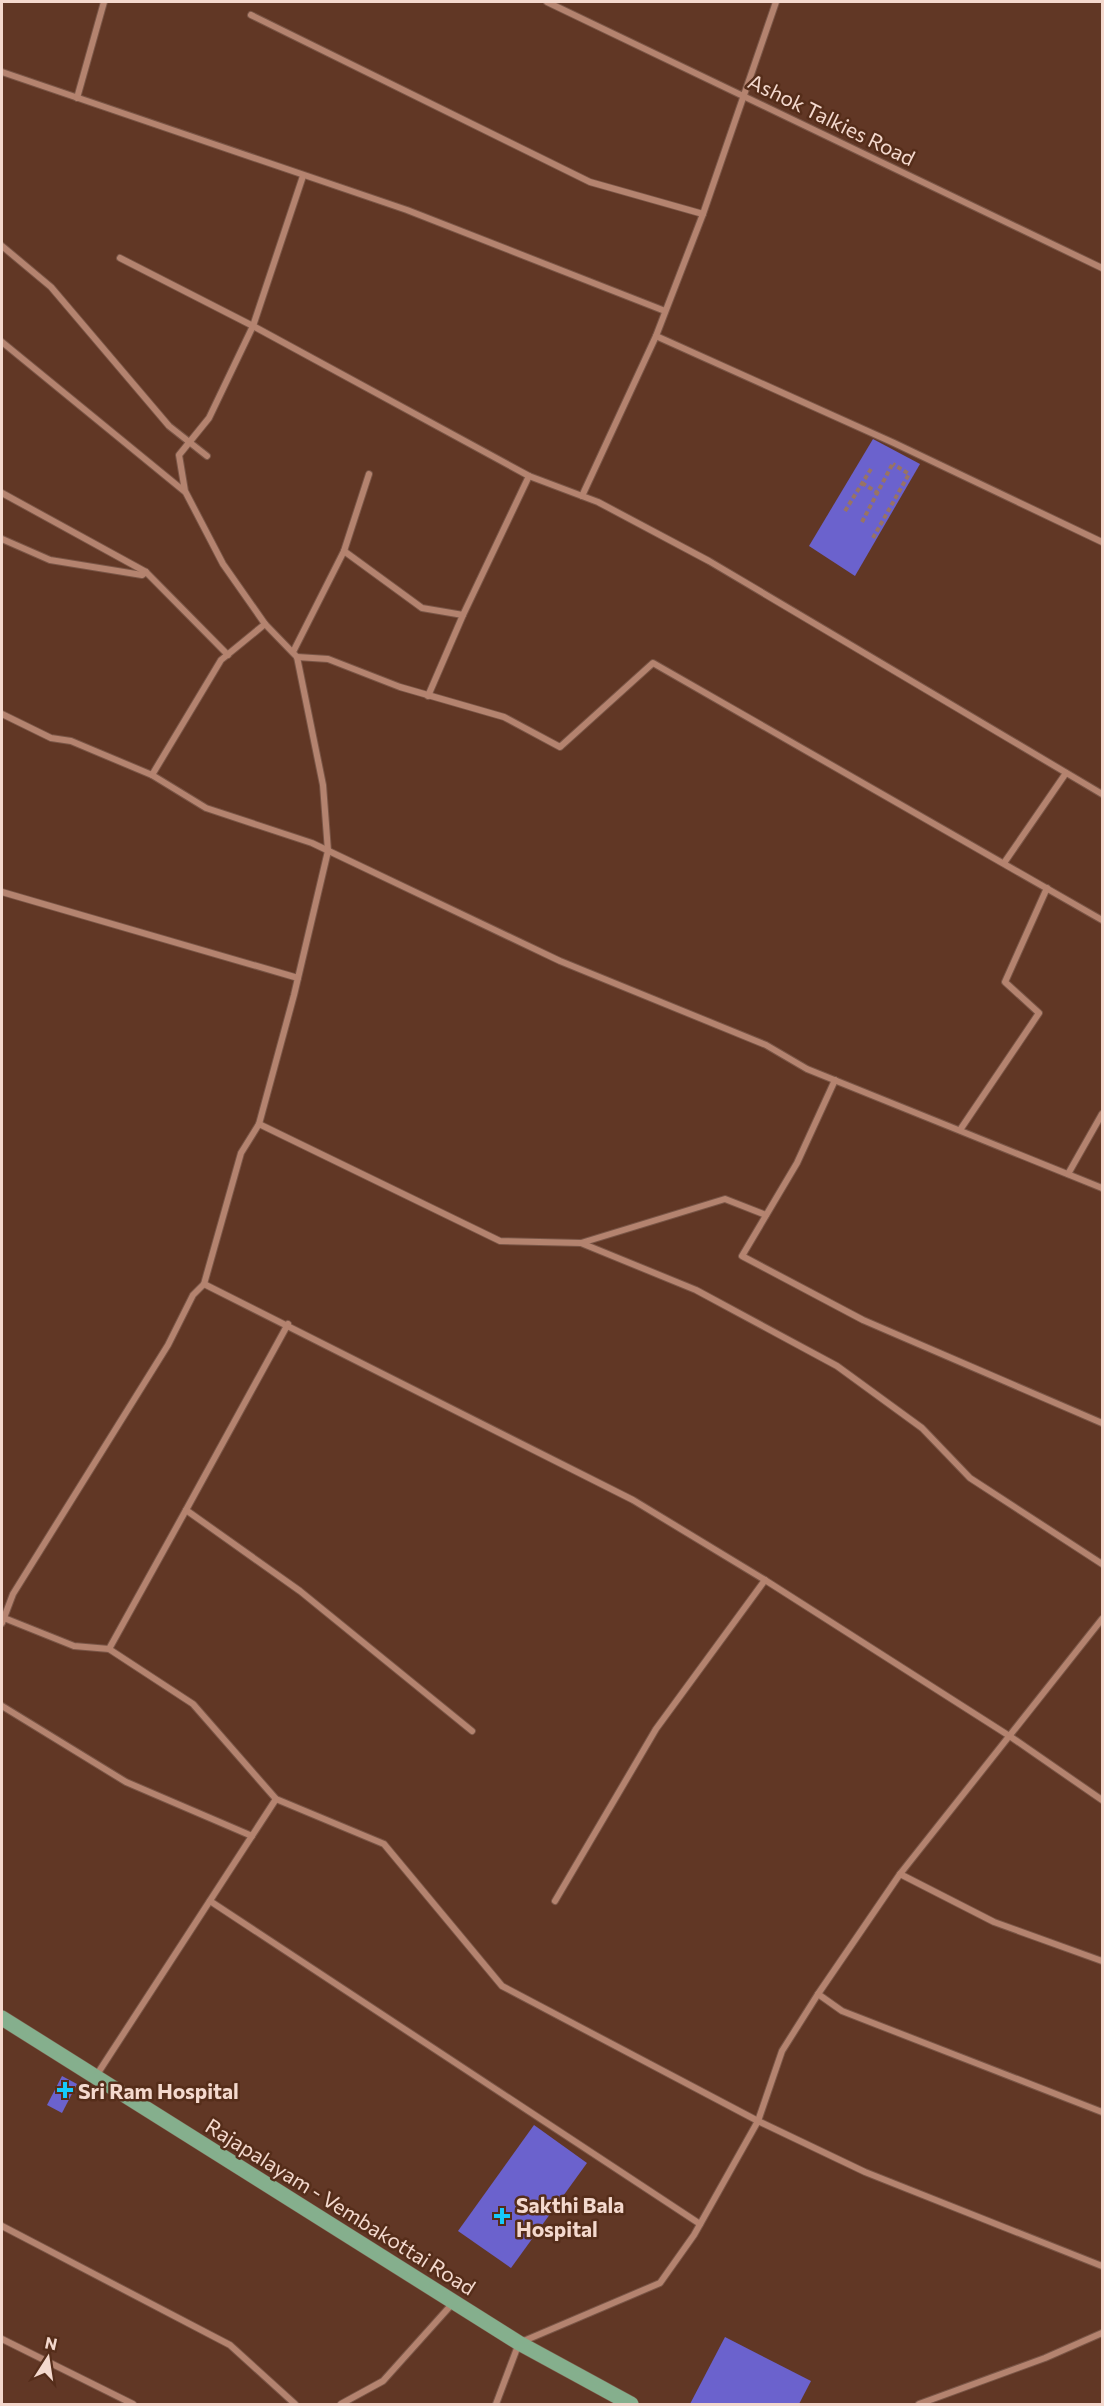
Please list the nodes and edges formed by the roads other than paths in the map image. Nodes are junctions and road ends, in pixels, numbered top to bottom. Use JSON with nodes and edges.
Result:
{"nodes":[{"id":1,"x":104,"y":2,"type":"edge"},
{"id":2,"x":547,"y":2,"type":"edge"},
{"id":3,"x":776,"y":2,"type":"edge"},
{"id":4,"x":250,"y":15,"type":"dead end"},
{"id":5,"x":2,"y":72,"type":"edge"},
{"id":6,"x":744,"y":94,"type":"junction"},
{"id":7,"x":77,"y":98,"type":"junction"},
{"id":8,"x":303,"y":176,"type":"junction"},
{"id":9,"x":703,"y":214,"type":"junction"},
{"id":10,"x":2,"y":246,"type":"edge"},
{"id":11,"x":120,"y":258,"type":"dead end"},
{"id":12,"x":1102,"y":268,"type":"edge"},
{"id":13,"x":665,"y":311,"type":"junction"},
{"id":14,"x":253,"y":326,"type":"junction"},
{"id":15,"x":656,"y":336,"type":"junction"},
{"id":16,"x":2,"y":342,"type":"edge"},
{"id":17,"x":189,"y":442,"type":"junction"},
{"id":18,"x":207,"y":456,"type":"dead end"},
{"id":19,"x":369,"y":474,"type":"dead end"},
{"id":20,"x":529,"y":476,"type":"junction"},
{"id":21,"x":184,"y":491,"type":"junction"},
{"id":22,"x":2,"y":493,"type":"edge"},
{"id":23,"x":582,"y":496,"type":"junction"},
{"id":24,"x":2,"y":539,"type":"edge"},
{"id":25,"x":1102,"y":542,"type":"edge"},
{"id":26,"x":344,"y":551,"type":"junction"},
{"id":27,"x":146,"y":572,"type":"junction"},
{"id":28,"x":463,"y":615,"type":"junction"},
{"id":29,"x":265,"y":624,"type":"junction"},
{"id":30,"x":295,"y":654,"type":"junction"},
{"id":31,"x":228,"y":655,"type":"junction"},
{"id":32,"x":429,"y":696,"type":"junction"},
{"id":33,"x":2,"y":714,"type":"edge"},
{"id":34,"x":1066,"y":772,"type":"junction"},
{"id":35,"x":152,"y":774,"type":"junction"},
{"id":36,"x":1102,"y":794,"type":"edge"},
{"id":37,"x":328,"y":851,"type":"junction"},
{"id":38,"x":1004,"y":863,"type":"junction"},
{"id":39,"x":1047,"y":888,"type":"junction"},
{"id":40,"x":2,"y":892,"type":"edge"},
{"id":41,"x":1102,"y":920,"type":"edge"},
{"id":42,"x":298,"y":978,"type":"junction"},
{"id":43,"x":835,"y":1080,"type":"junction"},
{"id":44,"x":1102,"y":1114,"type":"edge"},
{"id":45,"x":259,"y":1124,"type":"junction"},
{"id":46,"x":960,"y":1130,"type":"junction"},
{"id":47,"x":1068,"y":1174,"type":"junction"},
{"id":48,"x":1102,"y":1188,"type":"edge"},
{"id":49,"x":766,"y":1215,"type":"junction"},
{"id":50,"x":580,"y":1243,"type":"junction"},
{"id":51,"x":204,"y":1284,"type":"junction"},
{"id":52,"x":288,"y":1324,"type":"junction"},
{"id":53,"x":1102,"y":1423,"type":"edge"},
{"id":54,"x":186,"y":1510,"type":"junction"},
{"id":55,"x":1102,"y":1564,"type":"edge"},
{"id":56,"x":765,"y":1580,"type":"junction"},
{"id":57,"x":1102,"y":1619,"type":"edge"},
{"id":58,"x":3,"y":1620,"type":"edge"},
{"id":59,"x":109,"y":1649,"type":"junction"},
{"id":60,"x":2,"y":1706,"type":"edge"},
{"id":61,"x":472,"y":1731,"type":"dead end"},
{"id":62,"x":1011,"y":1737,"type":"junction"},
{"id":63,"x":276,"y":1799,"type":"junction"},
{"id":64,"x":1102,"y":1800,"type":"edge"},
{"id":65,"x":252,"y":1836,"type":"junction"},
{"id":66,"x":900,"y":1874,"type":"junction"},
{"id":67,"x":210,"y":1901,"type":"junction"},
{"id":68,"x":555,"y":1901,"type":"dead end"},
{"id":69,"x":1102,"y":1961,"type":"edge"},
{"id":70,"x":818,"y":1994,"type":"junction"},
{"id":71,"x":2,"y":2018,"type":"edge"},
{"id":72,"x":96,"y":2077,"type":"junction"},
{"id":73,"x":1102,"y":2112,"type":"edge"},
{"id":74,"x":758,"y":2121,"type":"junction"},
{"id":75,"x":700,"y":2224,"type":"junction"},
{"id":76,"x":2,"y":2226,"type":"edge"},
{"id":77,"x":1102,"y":2266,"type":"edge"},
{"id":78,"x":454,"y":2302,"type":"junction"},
{"id":79,"x":1102,"y":2333,"type":"edge"},
{"id":80,"x":2,"y":2338,"type":"edge"},
{"id":81,"x":519,"y":2343,"type":"junction"},
{"id":82,"x":133,"y":2404,"type":"edge"},
{"id":83,"x":295,"y":2404,"type":"edge"},
{"id":84,"x":341,"y":2404,"type":"edge"},
{"id":85,"x":496,"y":2404,"type":"edge"},
{"id":86,"x":631,"y":2404,"type":"edge"},
{"id":87,"x":919,"y":2404,"type":"edge"}],
"edges":[{"from":1,"to":7,"type":"street"},
{"from":2,"to":6,"type":"street","name":"Ashok Talkies Road"},
{"from":3,"to":6,"type":"street"},
{"from":4,"to":9,"type":"street"},
{"from":5,"to":7,"type":"street"},
{"from":6,"to":9,"type":"street"},
{"from":6,"to":12,"type":"street","name":"Ashok Talkies Road"},
{"from":7,"to":8,"type":"street"},
{"from":8,"to":13,"type":"street"},
{"from":8,"to":14,"type":"street"},
{"from":9,"to":13,"type":"street"},
{"from":10,"to":17,"type":"street"},
{"from":11,"to":14,"type":"street"},
{"from":13,"to":15,"type":"street"},
{"from":14,"to":17,"type":"street"},
{"from":14,"to":20,"type":"street"},
{"from":15,"to":23,"type":"street"},
{"from":15,"to":25,"type":"street"},
{"from":16,"to":21,"type":"street"},
{"from":17,"to":18,"type":"street"},
{"from":17,"to":21,"type":"street"},
{"from":19,"to":26,"type":"street"},
{"from":20,"to":23,"type":"street"},
{"from":20,"to":28,"type":"street"},
{"from":21,"to":29,"type":"street"},
{"from":22,"to":27,"type":"street"},
{"from":23,"to":34,"type":"street"},
{"from":24,"to":27,"type":"street"},
{"from":26,"to":28,"type":"street"},
{"from":26,"to":30,"type":"street"},
{"from":27,"to":31,"type":"street"},
{"from":28,"to":32,"type":"street"},
{"from":29,"to":30,"type":"street"},
{"from":29,"to":31,"type":"street"},
{"from":30,"to":32,"type":"street"},
{"from":30,"to":37,"type":"street"},
{"from":31,"to":35,"type":"street"},
{"from":32,"to":38,"type":"street"},
{"from":33,"to":35,"type":"street"},
{"from":34,"to":36,"type":"street"},
{"from":34,"to":38,"type":"street"},
{"from":35,"to":37,"type":"street"},
{"from":37,"to":42,"type":"street"},
{"from":37,"to":43,"type":"street"},
{"from":38,"to":39,"type":"street"},
{"from":39,"to":41,"type":"street"},
{"from":39,"to":46,"type":"street"},
{"from":40,"to":42,"type":"street"},
{"from":42,"to":45,"type":"street"},
{"from":43,"to":46,"type":"street"},
{"from":43,"to":49,"type":"street"},
{"from":44,"to":47,"type":"street"},
{"from":45,"to":50,"type":"street"},
{"from":45,"to":51,"type":"street"},
{"from":46,"to":47,"type":"street"},
{"from":47,"to":48,"type":"street"},
{"from":49,"to":50,"type":"street"},
{"from":49,"to":53,"type":"street"},
{"from":50,"to":55,"type":"street"},
{"from":51,"to":52,"type":"street"},
{"from":51,"to":58,"type":"street"},
{"from":52,"to":54,"type":"street"},
{"from":52,"to":56,"type":"street"},
{"from":54,"to":59,"type":"street"},
{"from":54,"to":61,"type":"street"},
{"from":56,"to":62,"type":"street"},
{"from":56,"to":68,"type":"street"},
{"from":57,"to":62,"type":"street"},
{"from":58,"to":59,"type":"street"},
{"from":59,"to":63,"type":"street"},
{"from":60,"to":65,"type":"street"},
{"from":62,"to":64,"type":"street"},
{"from":62,"to":66,"type":"street"},
{"from":63,"to":65,"type":"street"},
{"from":63,"to":74,"type":"street"},
{"from":65,"to":67,"type":"street"},
{"from":66,"to":69,"type":"street"},
{"from":66,"to":70,"type":"street"},
{"from":67,"to":72,"type":"street"},
{"from":67,"to":75,"type":"street"},
{"from":70,"to":73,"type":"street"},
{"from":70,"to":74,"type":"street"},
{"from":71,"to":72,"type":"main road","name":"Rajapalayam - Vembakottai Road"},
{"from":72,"to":78,"type":"main road","name":"Rajapalayam - Vembakottai Road"},
{"from":74,"to":75,"type":"street"},
{"from":74,"to":77,"type":"street"},
{"from":75,"to":81,"type":"street"},
{"from":76,"to":83,"type":"street"},
{"from":78,"to":81,"type":"main road","name":"Rajapalayam - Vembakottai Road"},
{"from":78,"to":84,"type":"street"},
{"from":79,"to":87,"type":"street"},
{"from":80,"to":82,"type":"street"},
{"from":81,"to":85,"type":"street"},
{"from":81,"to":86,"type":"main road","name":"Rajapalayam - Vembakottai Road"}]}
